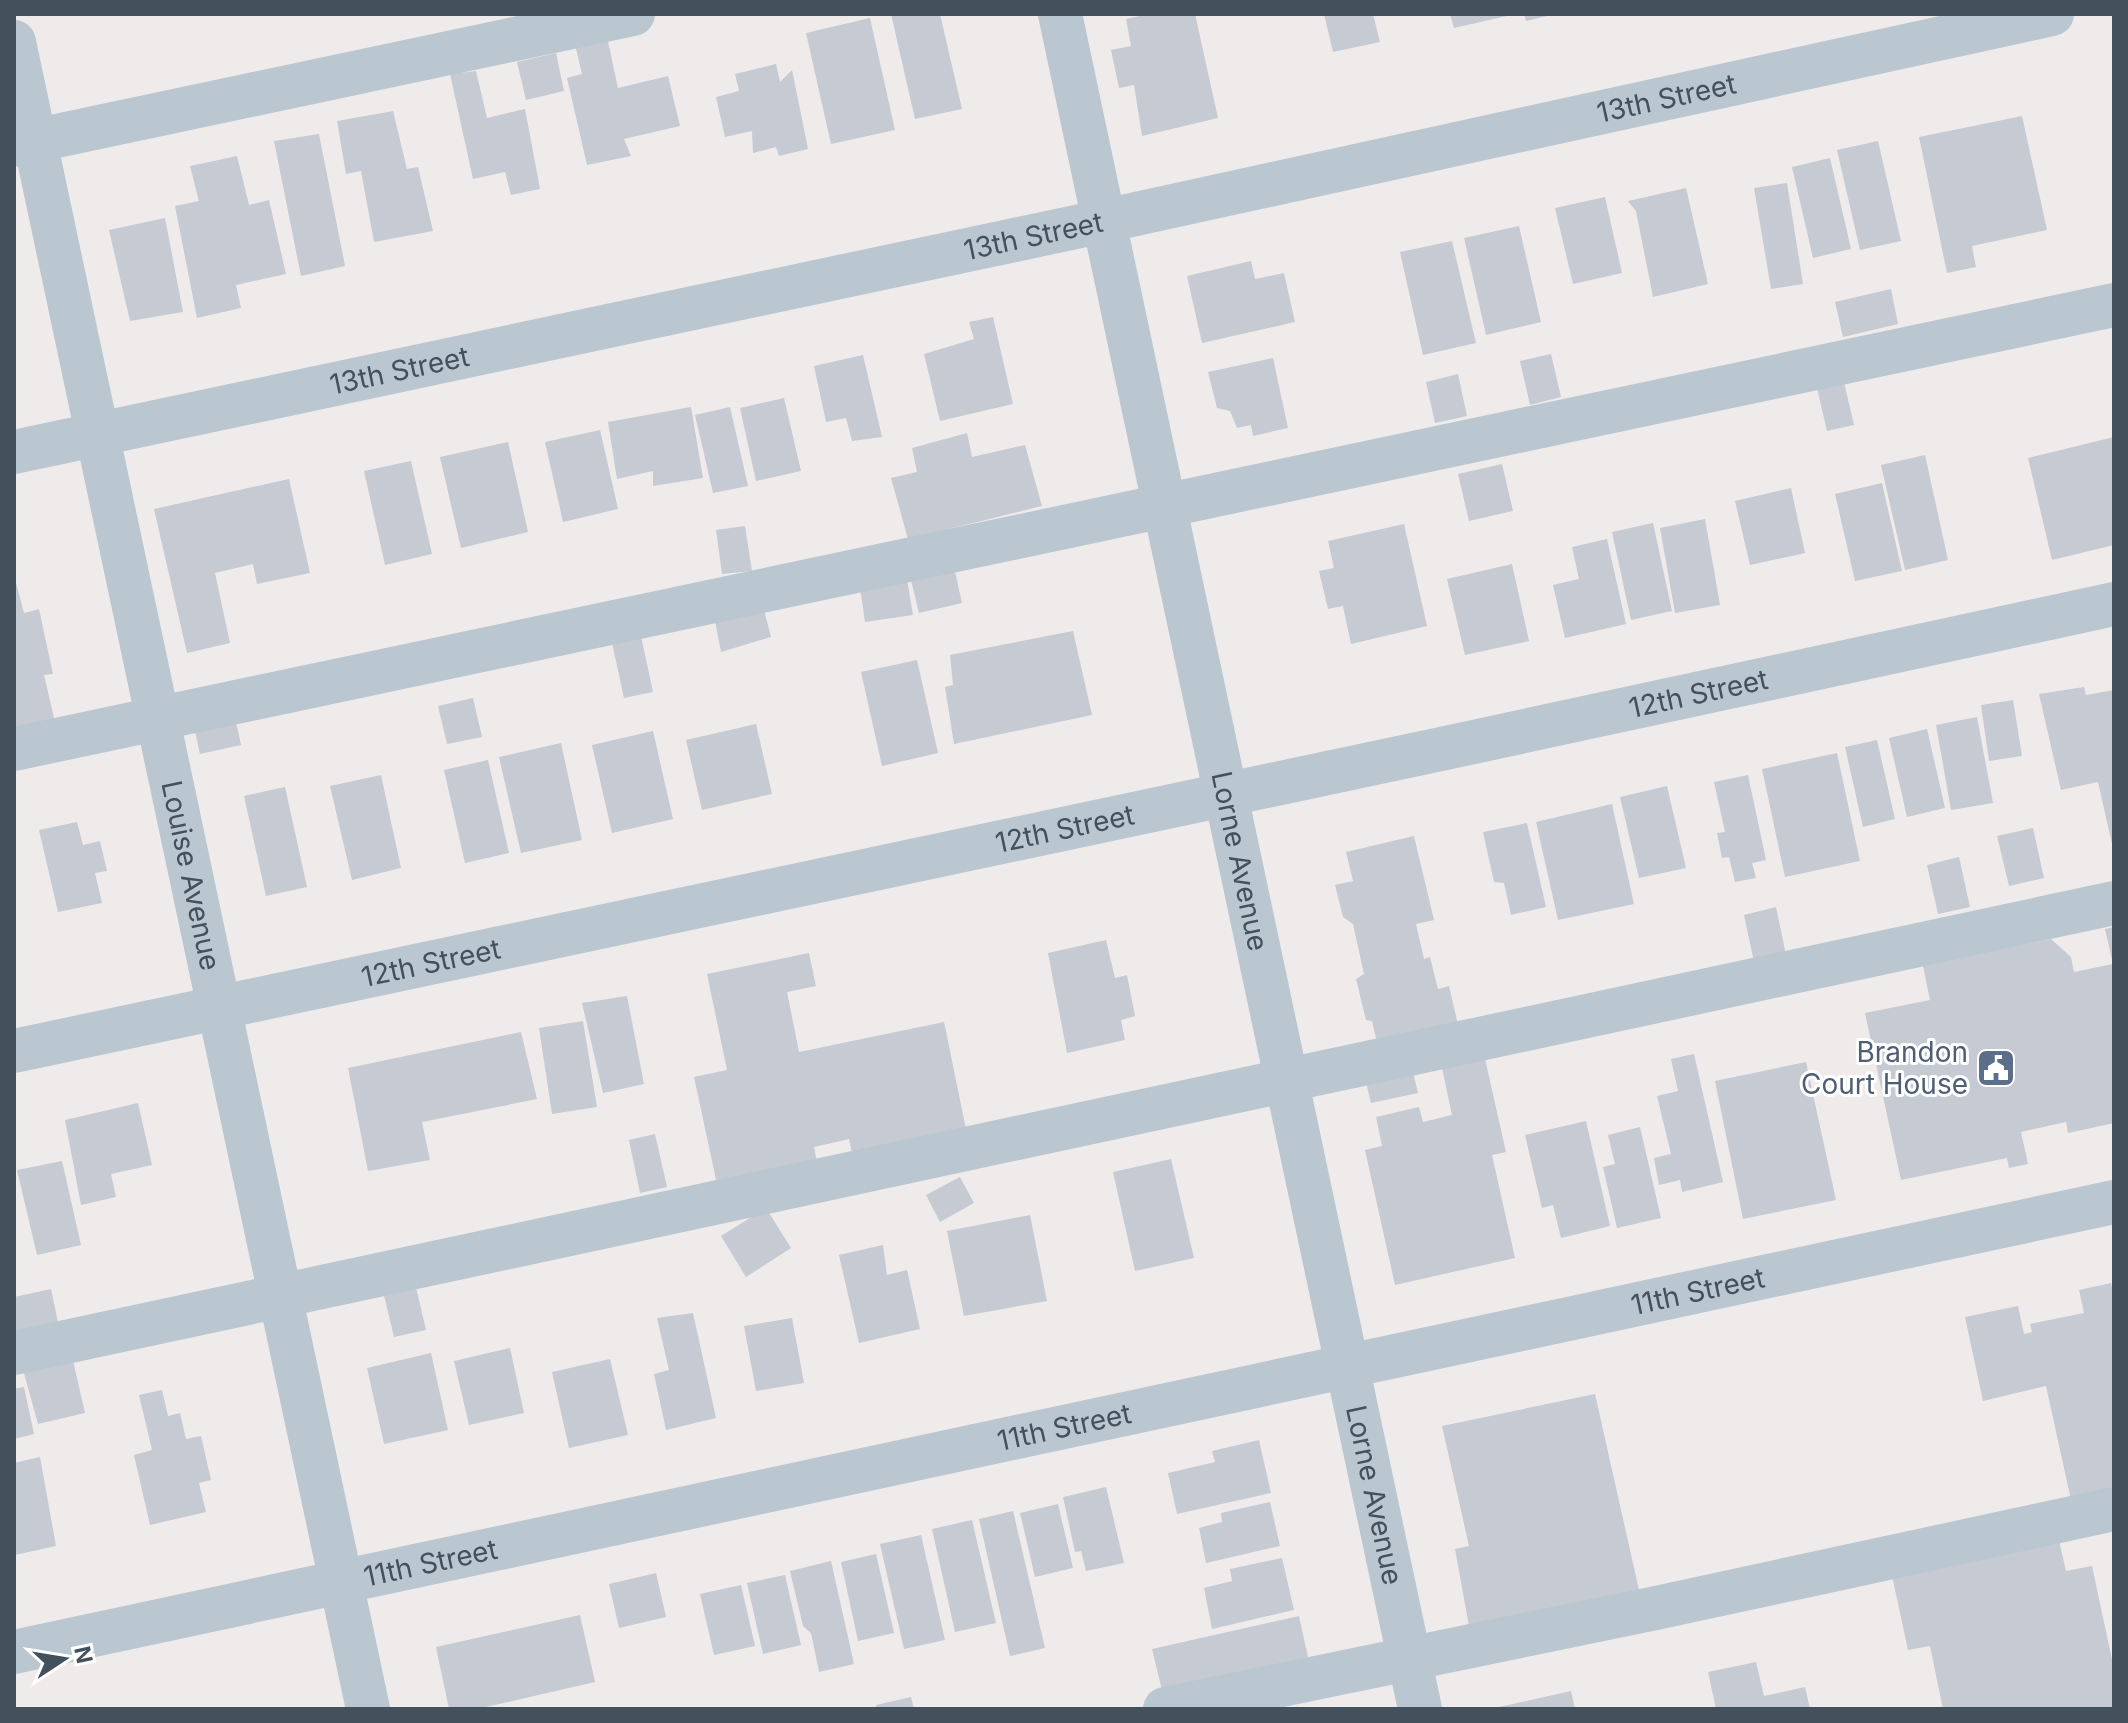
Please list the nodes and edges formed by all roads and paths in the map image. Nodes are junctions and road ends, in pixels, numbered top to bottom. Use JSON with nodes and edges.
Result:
{"nodes":[{"id":1,"x":633,"y":14,"type":"edge"},
{"id":2,"x":1060,"y":14,"type":"edge"},
{"id":3,"x":2052,"y":14,"type":"edge"},
{"id":4,"x":14,"y":42,"type":"edge"},
{"id":5,"x":24,"y":143,"type":"edge"},
{"id":6,"x":1104,"y":221,"type":"junction"},
{"id":7,"x":2114,"y":305,"type":"edge"},
{"id":8,"x":98,"y":435,"type":"junction"},
{"id":9,"x":14,"y":452,"type":"edge"},
{"id":10,"x":1164,"y":505,"type":"junction"},
{"id":11,"x":2114,"y":604,"type":"edge"},
{"id":12,"x":158,"y":719,"type":"junction"},
{"id":13,"x":14,"y":749,"type":"edge"},
{"id":14,"x":1226,"y":794,"type":"junction"},
{"id":15,"x":2114,"y":903,"type":"edge"},
{"id":16,"x":219,"y":1008,"type":"junction"},
{"id":17,"x":14,"y":1051,"type":"edge"},
{"id":18,"x":1287,"y":1081,"type":"junction"},
{"id":19,"x":2114,"y":1202,"type":"edge"},
{"id":20,"x":281,"y":1296,"type":"junction"},
{"id":21,"x":14,"y":1353,"type":"edge"},
{"id":22,"x":1348,"y":1365,"type":"junction"},
{"id":23,"x":2114,"y":1509,"type":"edge"},
{"id":24,"x":342,"y":1583,"type":"junction"},
{"id":25,"x":14,"y":1652,"type":"edge"},
{"id":26,"x":1410,"y":1659,"type":"junction"},
{"id":27,"x":368,"y":1709,"type":"edge"},
{"id":28,"x":1165,"y":1709,"type":"edge"},
{"id":29,"x":1420,"y":1709,"type":"edge"}],
"edges":[{"from":1,"to":5,"type":"street"},
{"from":2,"to":6,"type":"street","name":"Lorne Avenue"},
{"from":3,"to":6,"type":"street","name":"13th Street"},
{"from":4,"to":5,"type":"street","name":"Louise Avenue"},
{"from":5,"to":8,"type":"street","name":"Louise Avenue"},
{"from":6,"to":8,"type":"street","name":"13th Street"},
{"from":6,"to":10,"type":"street","name":"Lorne Avenue"},
{"from":7,"to":10,"type":"street"},
{"from":8,"to":9,"type":"street","name":"13th Street"},
{"from":8,"to":12,"type":"street","name":"Louise Avenue"},
{"from":10,"to":12,"type":"street"},
{"from":10,"to":14,"type":"street","name":"Lorne Avenue"},
{"from":11,"to":14,"type":"street","name":"12th Street"},
{"from":12,"to":13,"type":"street"},
{"from":12,"to":16,"type":"street","name":"Louise Avenue"},
{"from":14,"to":16,"type":"street","name":"12th Street"},
{"from":14,"to":18,"type":"street","name":"Lorne Avenue"},
{"from":15,"to":18,"type":"street"},
{"from":16,"to":17,"type":"street","name":"12th Street"},
{"from":16,"to":20,"type":"street","name":"Louise Avenue"},
{"from":18,"to":20,"type":"street"},
{"from":18,"to":22,"type":"street","name":"Lorne Avenue"},
{"from":19,"to":22,"type":"street","name":"11th Street"},
{"from":20,"to":21,"type":"street"},
{"from":20,"to":24,"type":"street","name":"Louise Avenue"},
{"from":22,"to":24,"type":"street","name":"11th Street"},
{"from":22,"to":26,"type":"street","name":"Lorne Avenue"},
{"from":23,"to":26,"type":"street"},
{"from":24,"to":25,"type":"street","name":"11th Street"},
{"from":24,"to":27,"type":"street","name":"Louise Avenue"},
{"from":26,"to":28,"type":"street"},
{"from":26,"to":29,"type":"street","name":"Lorne Avenue"}]}
